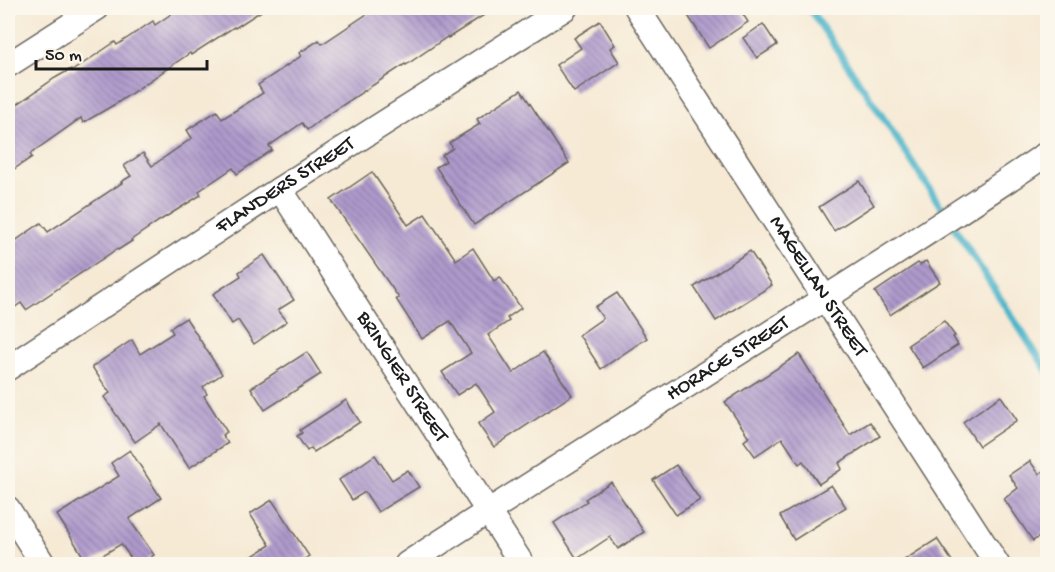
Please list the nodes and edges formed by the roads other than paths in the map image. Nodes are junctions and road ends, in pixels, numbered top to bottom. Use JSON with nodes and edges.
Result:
{"nodes":[{"id":1,"x":97,"y":8,"type":"edge"},
{"id":2,"x":565,"y":8,"type":"edge"},
{"id":3,"x":637,"y":8,"type":"edge"},
{"id":4,"x":8,"y":65,"type":"edge"},
{"id":5,"x":1047,"y":153,"type":"edge"},
{"id":6,"x":280,"y":189,"type":"junction"},
{"id":7,"x":826,"y":298,"type":"junction"},
{"id":8,"x":8,"y":368,"type":"edge"},
{"id":9,"x":8,"y":508,"type":"edge"},
{"id":10,"x":489,"y":511,"type":"junction"},
{"id":11,"x":43,"y":564,"type":"edge"},
{"id":12,"x":407,"y":564,"type":"edge"},
{"id":13,"x":522,"y":564,"type":"edge"},
{"id":14,"x":997,"y":564,"type":"edge"}],
"edges":[{"from":1,"to":4,"type":"street"},
{"from":2,"to":6,"type":"street","name":"FLANDERS STREET"},
{"from":3,"to":7,"type":"street","name":"MAGELLAN STREET"},
{"from":5,"to":7,"type":"street","name":"HORACE STREET"},
{"from":6,"to":8,"type":"street","name":"FLANDERS STREET"},
{"from":6,"to":10,"type":"street","name":"BRINGIER STREET"},
{"from":7,"to":10,"type":"street","name":"HORACE STREET"},
{"from":7,"to":14,"type":"street","name":"MAGELLAN STREET"},
{"from":9,"to":11,"type":"street"},
{"from":10,"to":12,"type":"street","name":"HORACE STREET"},
{"from":10,"to":13,"type":"street","name":"BRINGIER STREET"}]}
